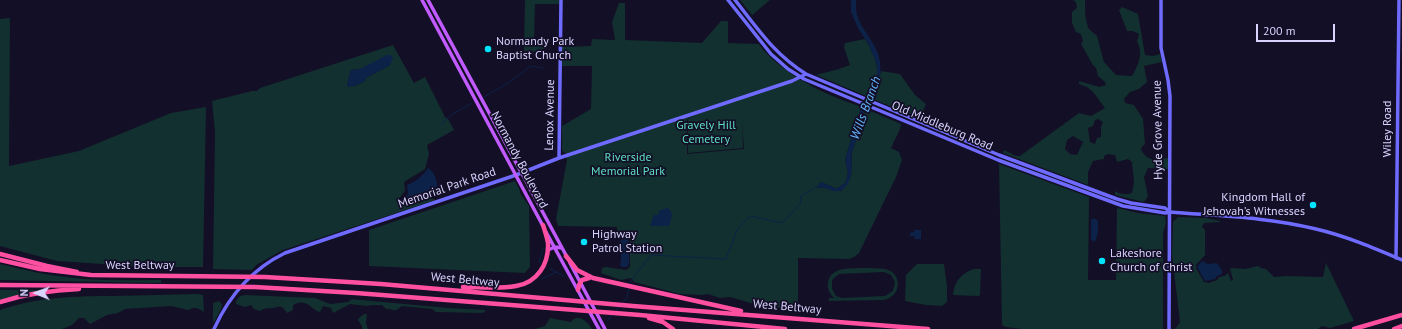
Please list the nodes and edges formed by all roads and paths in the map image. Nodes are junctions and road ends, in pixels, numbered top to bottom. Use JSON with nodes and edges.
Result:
{"nodes":[{"id":1,"x":422,"y":0,"type":"edge"},
{"id":2,"x":428,"y":0,"type":"edge"},
{"id":3,"x":561,"y":0,"type":"edge"},
{"id":4,"x":728,"y":0,"type":"edge"},
{"id":5,"x":735,"y":0,"type":"edge"},
{"id":6,"x":1161,"y":0,"type":"edge"},
{"id":7,"x":1399,"y":0,"type":"edge"},
{"id":8,"x":739,"y":6,"type":"junction"},
{"id":9,"x":735,"y":9,"type":"junction"},
{"id":10,"x":806,"y":74,"type":"junction"},
{"id":11,"x":800,"y":77,"type":"junction"},
{"id":12,"x":1400,"y":86,"type":"edge"},
{"id":13,"x":854,"y":94,"type":"junction"},
{"id":14,"x":852,"y":100,"type":"junction"},
{"id":15,"x":560,"y":158,"type":"junction"},
{"id":16,"x":521,"y":173,"type":"junction"},
{"id":17,"x":516,"y":175,"type":"junction"},
{"id":18,"x":1055,"y":176,"type":"junction"},
{"id":19,"x":1054,"y":181,"type":"junction"},
{"id":20,"x":1170,"y":212,"type":"junction"},
{"id":21,"x":543,"y":226,"type":"junction"},
{"id":22,"x":555,"y":247,"type":"junction"},
{"id":23,"x":562,"y":248,"type":"junction"},
{"id":24,"x":548,"y":250,"type":"junction"},
{"id":25,"x":0,"y":254,"type":"edge"},
{"id":26,"x":566,"y":256,"type":"junction"},
{"id":27,"x":1396,"y":258,"type":"junction"},
{"id":28,"x":0,"y":260,"type":"edge"},
{"id":29,"x":1402,"y":260,"type":"edge"},
{"id":30,"x":100,"y":276,"type":"junction"},
{"id":31,"x":593,"y":278,"type":"junction"},
{"id":32,"x":580,"y":282,"type":"junction"},
{"id":33,"x":0,"y":285,"type":"edge"},
{"id":34,"x":145,"y":287,"type":"junction"},
{"id":35,"x":437,"y":288,"type":"junction"},
{"id":36,"x":578,"y":290,"type":"junction"},
{"id":37,"x":0,"y":302,"type":"edge"},
{"id":38,"x":640,"y":315,"type":"junction"},
{"id":39,"x":757,"y":315,"type":"junction"},
{"id":40,"x":1402,"y":315,"type":"edge"},
{"id":41,"x":1402,"y":326,"type":"edge"},
{"id":42,"x":214,"y":329,"type":"edge"},
{"id":43,"x":599,"y":329,"type":"edge"},
{"id":44,"x":605,"y":329,"type":"edge"},
{"id":45,"x":674,"y":329,"type":"edge"},
{"id":46,"x":786,"y":329,"type":"edge"},
{"id":47,"x":928,"y":329,"type":"edge"},
{"id":48,"x":1169,"y":329,"type":"edge"},
{"id":49,"x":1354,"y":329,"type":"edge"},
{"id":50,"x":1394,"y":329,"type":"edge"}],
"edges":[{"from":1,"to":17,"type":"main road","name":"Normandy Boulevard"},
{"from":2,"to":16,"type":"main road","name":"Normandy Boulevard"},
{"from":3,"to":15,"type":"street","name":"Lenox Avenue"},
{"from":4,"to":9,"type":"street","name":"Old Middleburg Road"},
{"from":5,"to":8,"type":"street","name":"Old Middleburg Road"},
{"from":6,"to":20,"type":"street","name":"Hyde Grove Avenue"},
{"from":7,"to":12,"type":"street","name":"Wiley Road"},
{"from":8,"to":9,"type":"street"},
{"from":8,"to":10,"type":"street","name":"Old Middleburg Road"},
{"from":9,"to":11,"type":"street","name":"Old Middleburg Road"},
{"from":10,"to":11,"type":"street","name":"Memorial Park Road"},
{"from":10,"to":13,"type":"street","name":"Old Middleburg Road"},
{"from":11,"to":14,"type":"street","name":"Old Middleburg Road"},
{"from":11,"to":15,"type":"street","name":"Memorial Park Road"},
{"from":12,"to":27,"type":"street","name":"Wiley Road"},
{"from":13,"to":14,"type":"street"},
{"from":13,"to":18,"type":"street","name":"Old Middleburg Road"},
{"from":14,"to":19,"type":"street","name":"Old Middleburg Road"},
{"from":15,"to":16,"type":"street","name":"Memorial Park Road"},
{"from":16,"to":17,"type":"street","name":"Memorial Park Road"},
{"from":16,"to":23,"type":"main road","name":"Normandy Boulevard"},
{"from":17,"to":21,"type":"main road","name":"Normandy Boulevard"},
{"from":17,"to":42,"type":"street","name":"Memorial Park Road"},
{"from":18,"to":19,"type":"street"},
{"from":18,"to":20,"type":"street","name":"Old Middleburg Road"},
{"from":19,"to":20,"type":"street","name":"Old Middleburg Road"},
{"from":20,"to":27,"type":"street"},
{"from":20,"to":48,"type":"street","name":"Hyde Grove Avenue"},
{"from":21,"to":22,"type":"main road","name":"Normandy Boulevard"},
{"from":21,"to":24,"type":"highway"},
{"from":22,"to":23,"type":"main road"},
{"from":22,"to":24,"type":"main road"},
{"from":22,"to":36,"type":"main road","name":"Normandy Boulevard"},
{"from":23,"to":26,"type":"main road","name":"Normandy Boulevard"},
{"from":24,"to":35,"type":"highway"},
{"from":25,"to":30,"type":"highway"},
{"from":26,"to":31,"type":"highway"},
{"from":26,"to":32,"type":"main road","name":"Normandy Boulevard"},
{"from":27,"to":29,"type":"street"},
{"from":28,"to":30,"type":"highway","name":"West Beltway"},
{"from":30,"to":35,"type":"highway","name":"West Beltway"},
{"from":31,"to":32,"type":"highway"},
{"from":31,"to":39,"type":"highway"},
{"from":32,"to":36,"type":"highway"},
{"from":32,"to":44,"type":"main road","name":"Normandy Boulevard"},
{"from":33,"to":34,"type":"highway","name":"West Beltway"},
{"from":34,"to":37,"type":"highway"},
{"from":34,"to":38,"type":"highway","name":"West Beltway"},
{"from":35,"to":39,"type":"highway","name":"West Beltway"},
{"from":36,"to":43,"type":"main road","name":"Normandy Boulevard"},
{"from":38,"to":45,"type":"highway"},
{"from":38,"to":46,"type":"highway","name":"West Beltway"},
{"from":39,"to":47,"type":"highway","name":"West Beltway"},
{"from":40,"to":49,"type":"highway"},
{"from":41,"to":50,"type":"highway"}]}
